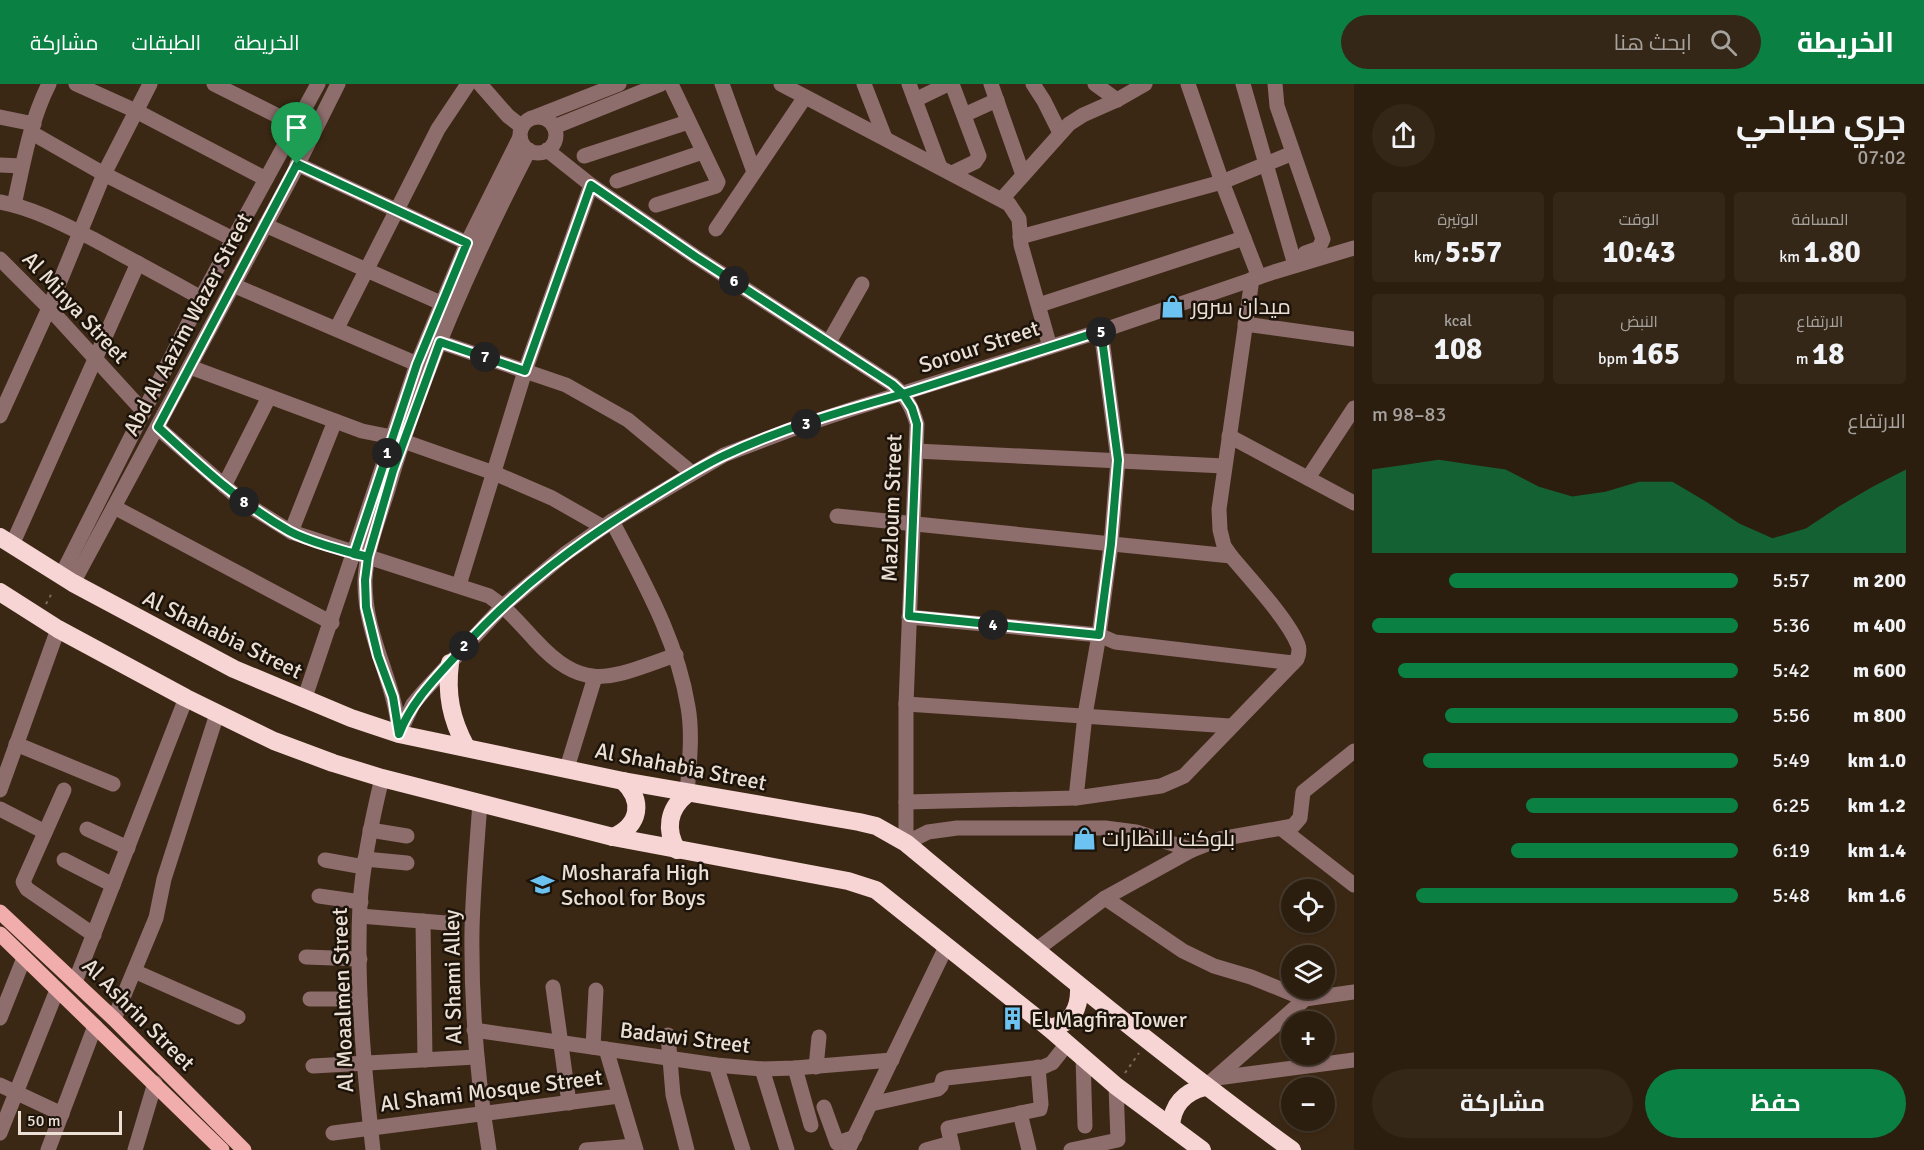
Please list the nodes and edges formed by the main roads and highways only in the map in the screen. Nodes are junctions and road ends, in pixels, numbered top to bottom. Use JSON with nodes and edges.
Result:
{"nodes":[{"id":1,"x":6,"y":541,"type":"edge"},
{"id":2,"x":0,"y":592,"type":"edge"},
{"id":3,"x":450,"y":663,"type":"road end"},
{"id":4,"x":466,"y":747,"type":"junction"},
{"id":5,"x":622,"y":781,"type":"junction"},
{"id":6,"x":687,"y":794,"type":"junction"},
{"id":7,"x":613,"y":837,"type":"junction"},
{"id":8,"x":677,"y":850,"type":"junction"},
{"id":9,"x":0,"y":912,"type":"edge"},
{"id":10,"x":0,"y":934,"type":"edge"},
{"id":11,"x":1079,"y":986,"type":"junction"},
{"id":12,"x":1049,"y":1028,"type":"junction"},
{"id":13,"x":1211,"y":1083,"type":"junction"},
{"id":14,"x":1171,"y":1127,"type":"junction"},
{"id":15,"x":222,"y":1150,"type":"edge"},
{"id":16,"x":244,"y":1150,"type":"edge"},
{"id":17,"x":1202,"y":1150,"type":"edge"},
{"id":18,"x":1292,"y":1150,"type":"edge"}],
"edges":[{"from":1,"to":4,"type":"highway","name":"Al Shahabia Street"},
{"from":2,"to":7,"type":"highway"},
{"from":3,"to":4,"type":"highway"},
{"from":4,"to":5,"type":"highway","name":"Al Shahabia Street"},
{"from":5,"to":6,"type":"highway","name":"Al Shahabia Street"},
{"from":5,"to":7,"type":"highway"},
{"from":6,"to":8,"type":"highway"},
{"from":6,"to":11,"type":"highway","name":"Al Shahabia Street"},
{"from":7,"to":8,"type":"highway"},
{"from":8,"to":12,"type":"highway"},
{"from":9,"to":16,"type":"main road","name":"Al Ashrin Street"},
{"from":10,"to":15,"type":"main road","name":"Al Ashrin Street"},
{"from":11,"to":12,"type":"highway"},
{"from":11,"to":13,"type":"highway","name":"Al Shahabia Street"},
{"from":12,"to":14,"type":"highway"},
{"from":13,"to":14,"type":"highway"},
{"from":13,"to":18,"type":"highway","name":"Al Shahabia Street"},
{"from":14,"to":17,"type":"highway"}]}
